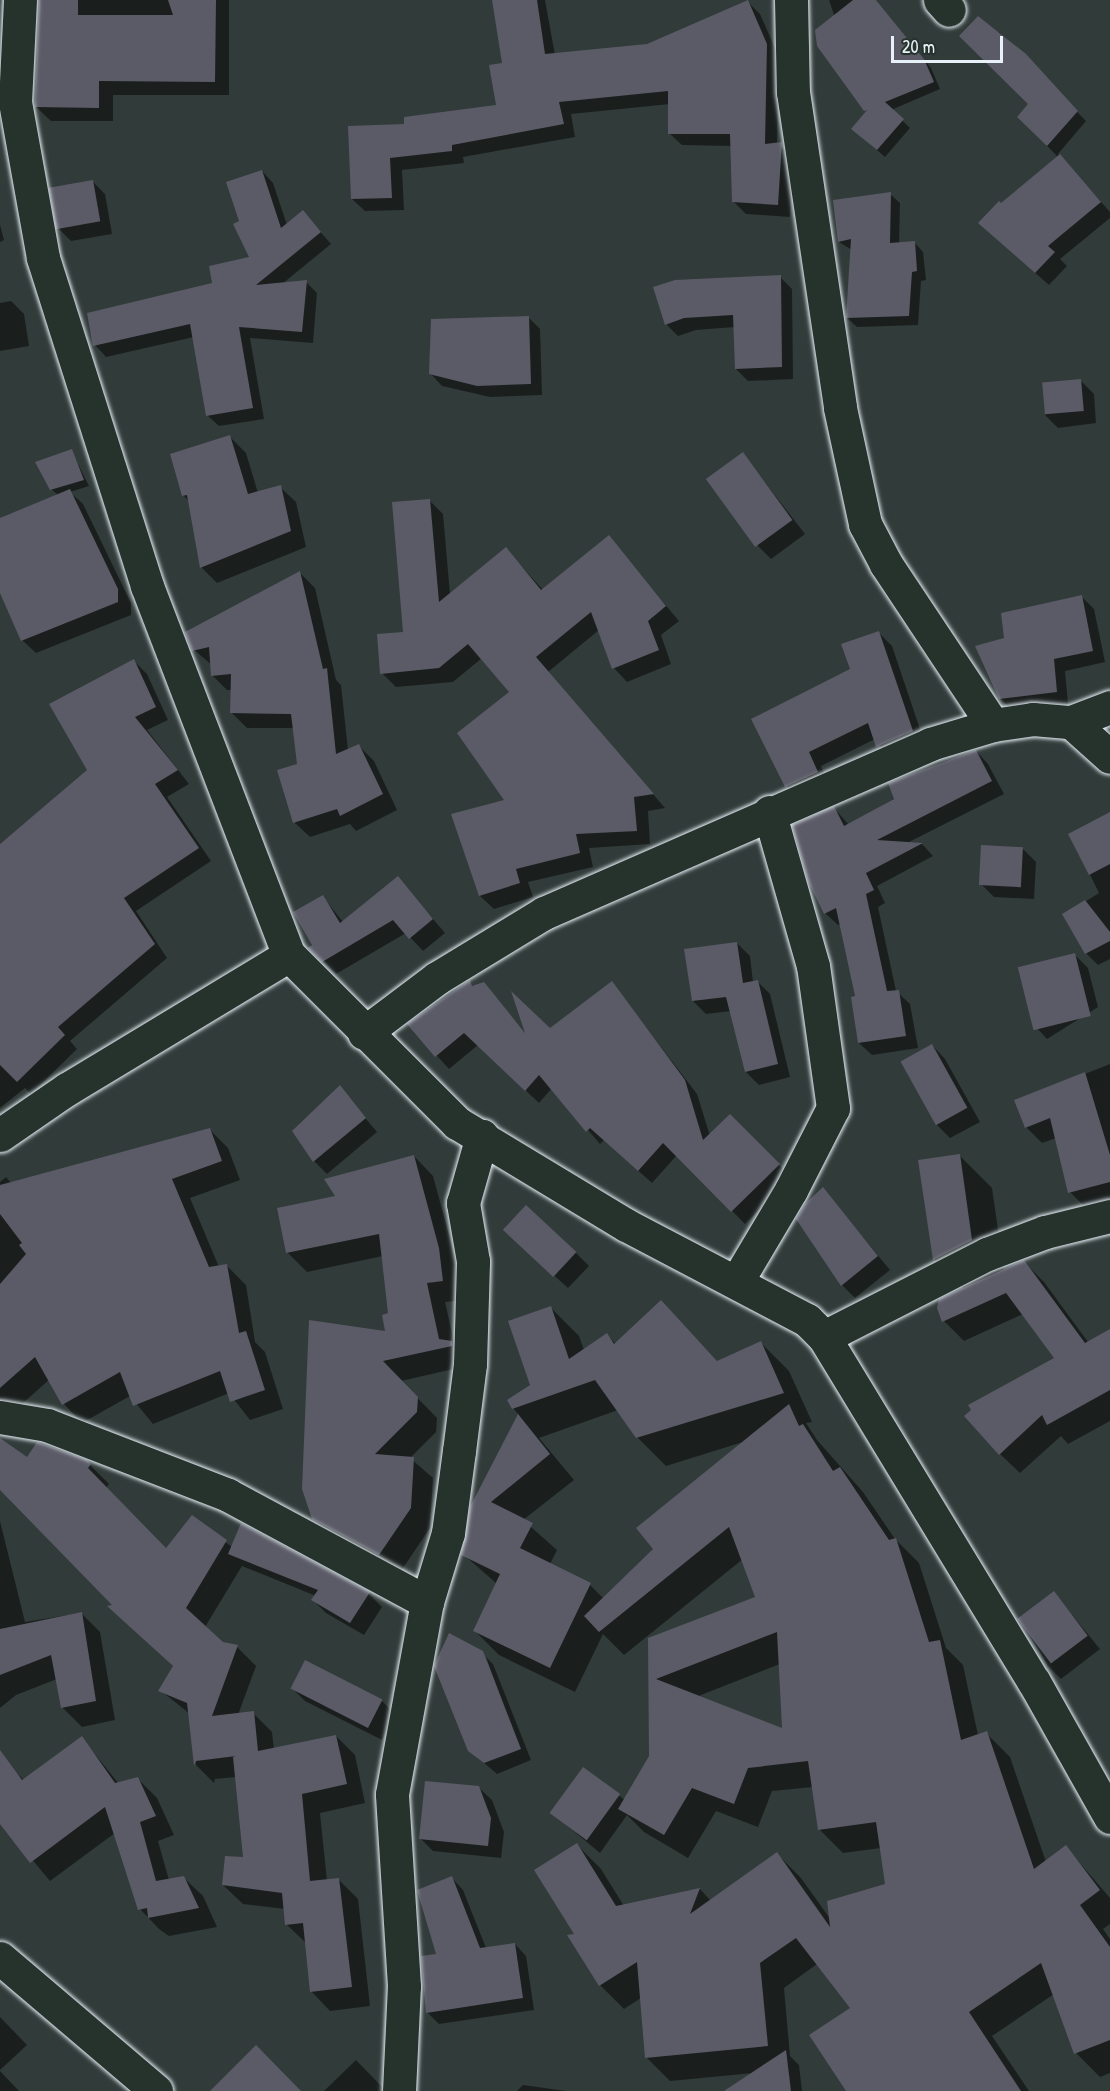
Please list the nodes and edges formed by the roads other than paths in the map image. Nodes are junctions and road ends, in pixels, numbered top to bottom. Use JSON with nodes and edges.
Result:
{"nodes":[{"id":1,"x":20,"y":0,"type":"edge"},
{"id":2,"x":791,"y":0,"type":"edge"},
{"id":3,"x":1110,"y":707,"type":"edge"},
{"id":4,"x":1071,"y":722,"type":"junction"},
{"id":5,"x":993,"y":725,"type":"junction"},
{"id":6,"x":1110,"y":757,"type":"edge"},
{"id":7,"x":769,"y":812,"type":"junction"},
{"id":8,"x":289,"y":955,"type":"junction"},
{"id":9,"x":364,"y":1033,"type":"junction"},
{"id":10,"x":0,"y":1135,"type":"edge"},
{"id":11,"x":482,"y":1136,"type":"junction"},
{"id":12,"x":1110,"y":1216,"type":"edge"},
{"id":13,"x":737,"y":1281,"type":"junction"},
{"id":14,"x":824,"y":1336,"type":"junction"},
{"id":15,"x":0,"y":1417,"type":"edge"},
{"id":16,"x":427,"y":1602,"type":"junction"},
{"id":17,"x":1110,"y":1817,"type":"edge"},
{"id":18,"x":0,"y":1958,"type":"edge"},
{"id":19,"x":156,"y":2091,"type":"edge"},
{"id":20,"x":399,"y":2091,"type":"edge"}],
"edges":[{"from":1,"to":8,"type":"street"},
{"from":2,"to":5,"type":"street"},
{"from":3,"to":4,"type":"street"},
{"from":4,"to":5,"type":"street"},
{"from":4,"to":6,"type":"street"},
{"from":5,"to":7,"type":"street"},
{"from":7,"to":9,"type":"street"},
{"from":7,"to":13,"type":"street"},
{"from":8,"to":9,"type":"street"},
{"from":8,"to":10,"type":"street"},
{"from":9,"to":11,"type":"street"},
{"from":11,"to":13,"type":"street"},
{"from":11,"to":16,"type":"street"},
{"from":12,"to":14,"type":"street"},
{"from":13,"to":14,"type":"street"},
{"from":14,"to":17,"type":"street"},
{"from":15,"to":16,"type":"street"},
{"from":16,"to":20,"type":"street"},
{"from":18,"to":19,"type":"street"}]}
